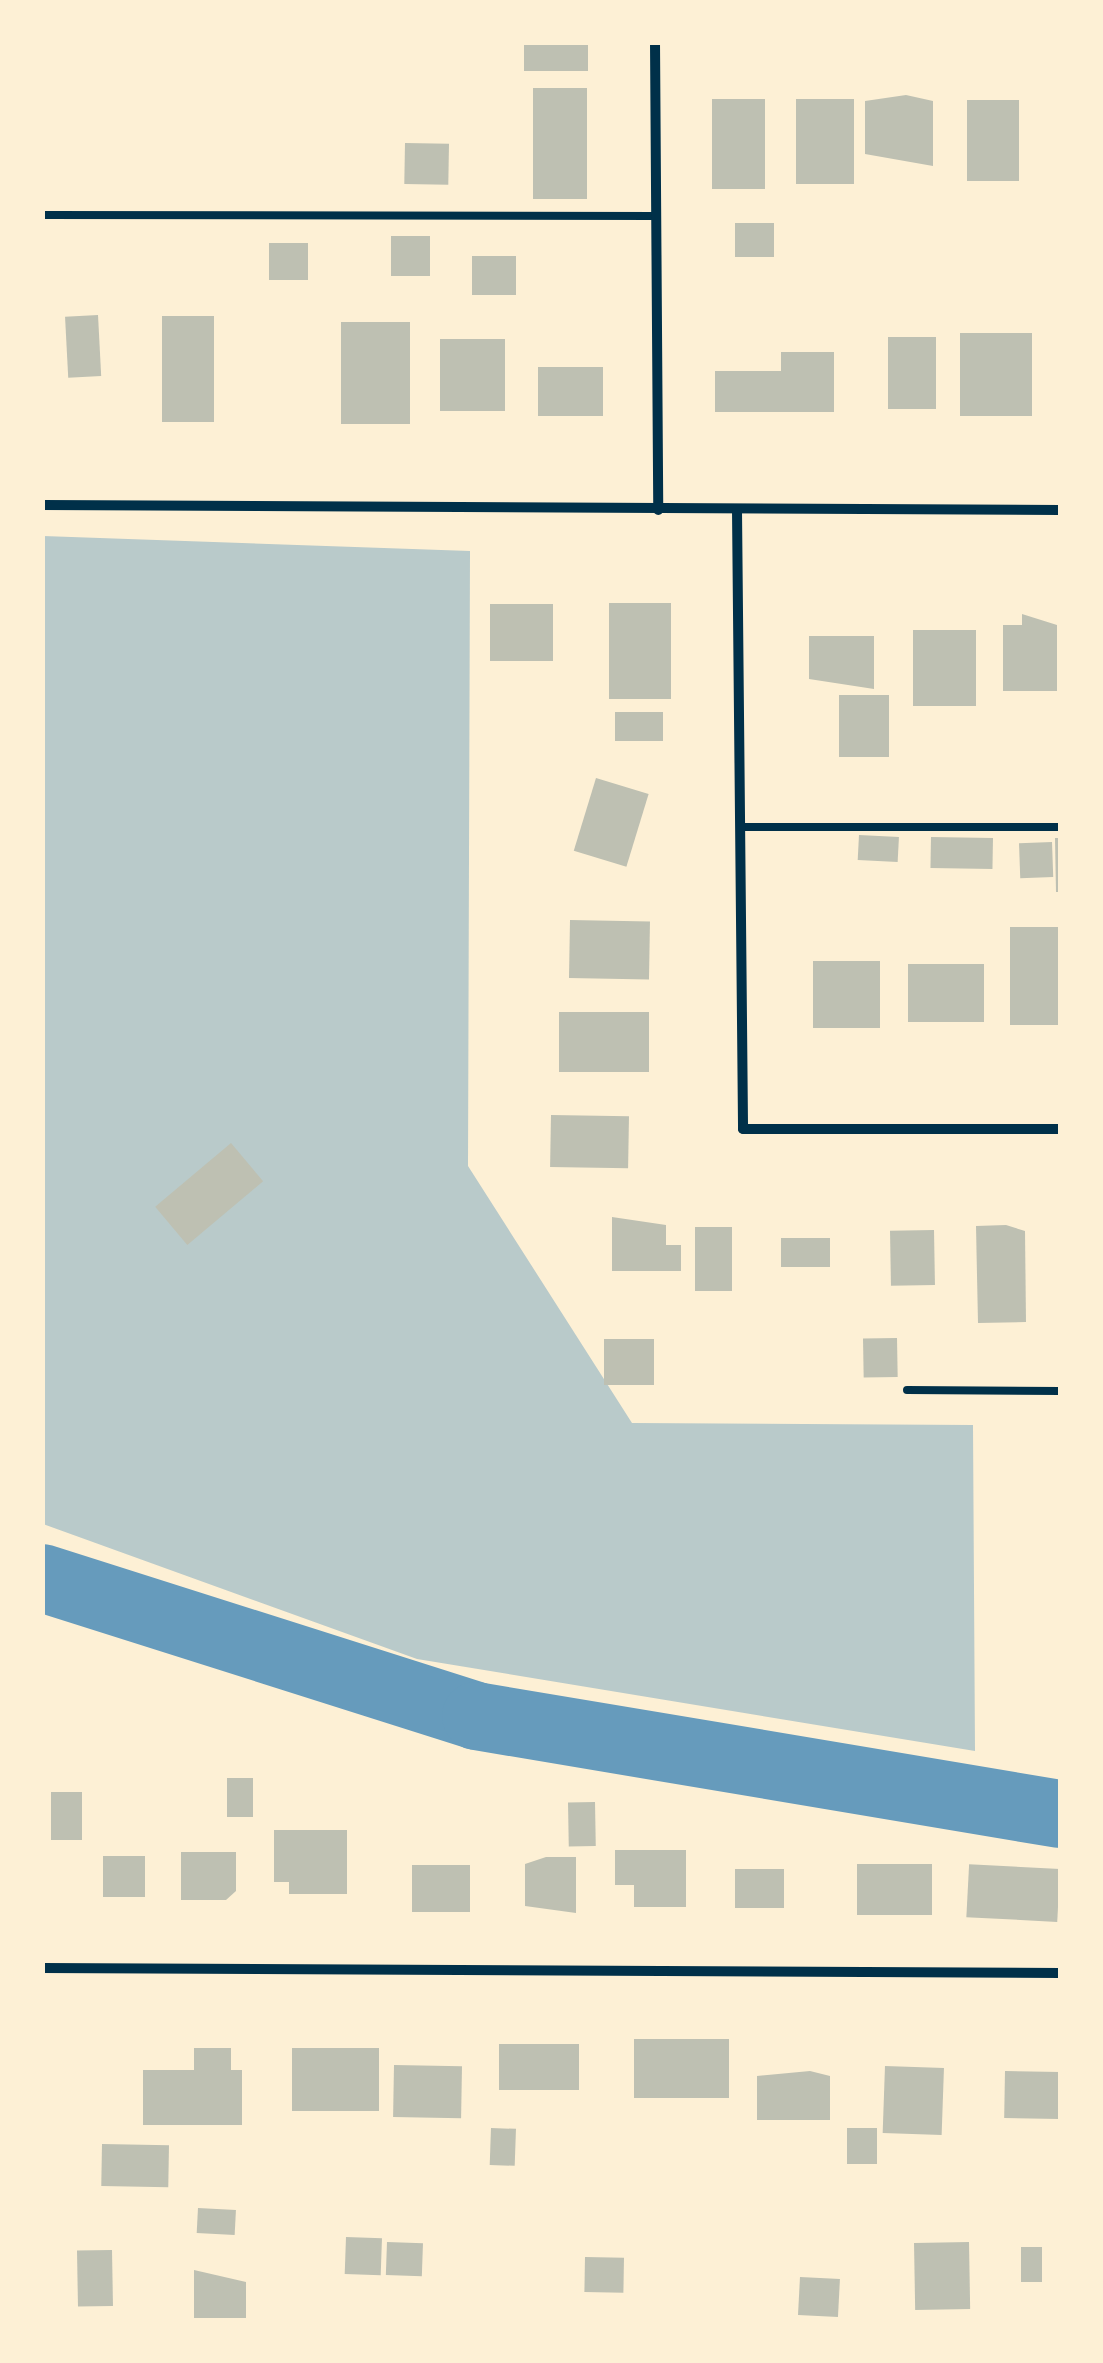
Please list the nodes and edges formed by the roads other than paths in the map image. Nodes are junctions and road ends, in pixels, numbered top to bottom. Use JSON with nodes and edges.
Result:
{"nodes":[{"id":1,"x":656,"y":42,"type":"edge"},
{"id":2,"x":42,"y":215,"type":"edge"},
{"id":3,"x":657,"y":216,"type":"junction"},
{"id":4,"x":42,"y":505,"type":"edge"},
{"id":5,"x":658,"y":510,"type":"junction"},
{"id":6,"x":737,"y":510,"type":"junction"},
{"id":7,"x":1060,"y":510,"type":"edge"},
{"id":8,"x":740,"y":826,"type":"junction"},
{"id":9,"x":1060,"y":826,"type":"edge"},
{"id":10,"x":1060,"y":1129,"type":"edge"},
{"id":11,"x":907,"y":1390,"type":"dead end"},
{"id":12,"x":1060,"y":1391,"type":"edge"},
{"id":13,"x":42,"y":1968,"type":"edge"},
{"id":14,"x":1060,"y":1973,"type":"edge"}],
"edges":[{"from":1,"to":3,"type":"street"},
{"from":2,"to":3,"type":"lane"},
{"from":3,"to":5,"type":"street"},
{"from":4,"to":5,"type":"street"},
{"from":5,"to":6,"type":"street"},
{"from":6,"to":7,"type":"street"},
{"from":6,"to":8,"type":"street"},
{"from":8,"to":9,"type":"lane"},
{"from":8,"to":10,"type":"street"},
{"from":11,"to":12,"type":"lane"},
{"from":13,"to":14,"type":"street"}]}
